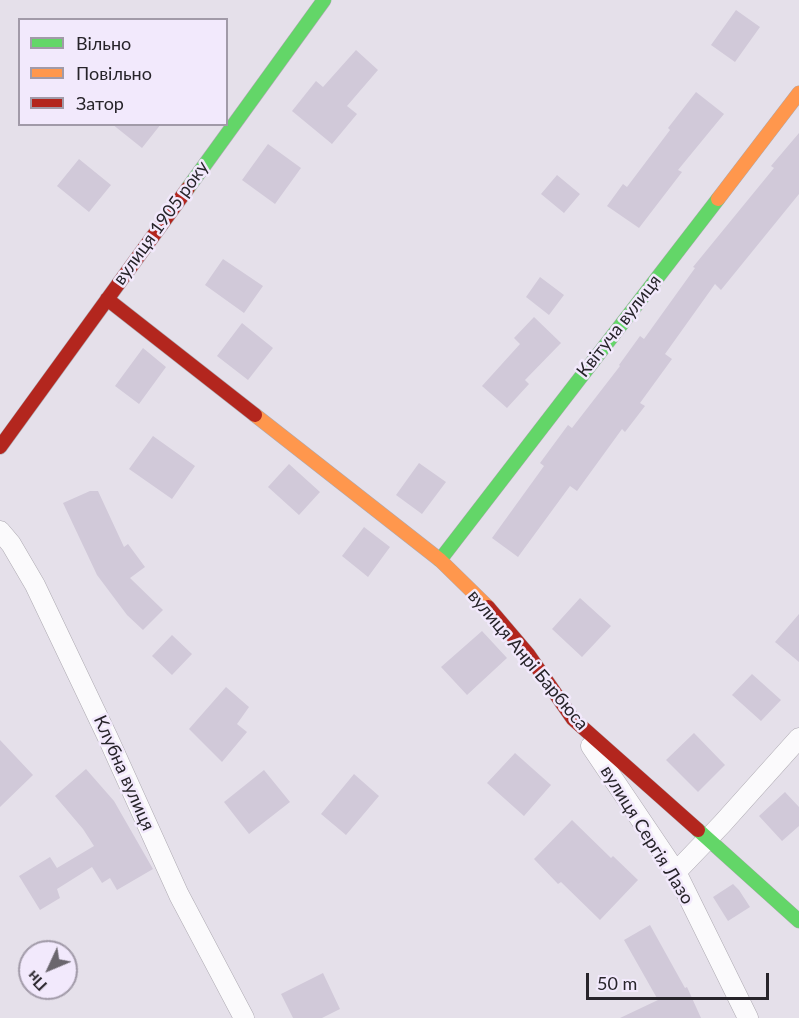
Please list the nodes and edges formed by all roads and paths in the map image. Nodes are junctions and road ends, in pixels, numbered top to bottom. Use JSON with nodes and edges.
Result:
{"nodes":[{"id":1,"x":324,"y":0,"type":"edge"},
{"id":2,"x":799,"y":93,"type":"edge"},
{"id":3,"x":106,"y":299,"type":"junction"},
{"id":4,"x":6,"y":423,"type":"edge"},
{"id":5,"x":0,"y":447,"type":"edge"},
{"id":6,"x":0,"y":531,"type":"edge"},
{"id":7,"x":440,"y":560,"type":"junction"},
{"id":8,"x":573,"y":719,"type":"junction"},
{"id":9,"x":799,"y":738,"type":"edge"},
{"id":10,"x":708,"y":839,"type":"junction"},
{"id":11,"x":675,"y":872,"type":"junction"},
{"id":12,"x":799,"y":921,"type":"edge"},
{"id":13,"x":244,"y":1018,"type":"edge"},
{"id":14,"x":748,"y":1018,"type":"edge"}],
"edges":[{"from":1,"to":3,"type":"street","name":"вулиця 1905 року"},
{"from":2,"to":7,"type":"street","name":"Квітуча вулиця"},
{"from":3,"to":4,"type":"street","name":"вулиця 1905 року"},
{"from":3,"to":7,"type":"street","name":"вулиця Анрі Барбюса"},
{"from":4,"to":5,"type":"street","name":"вулиця 1905 року"},
{"from":6,"to":13,"type":"street","name":"Клубна вулиця"},
{"from":7,"to":8,"type":"street","name":"вулиця Анрі Барбюса"},
{"from":8,"to":10,"type":"street","name":"вулиця Анрі Барбюса"},
{"from":8,"to":11,"type":"street","name":"вулиця Сергія Лазо"},
{"from":9,"to":10,"type":"street"},
{"from":10,"to":11,"type":"street"},
{"from":10,"to":12,"type":"street","name":"вулиця Анрі Барбюса"},
{"from":11,"to":14,"type":"street","name":"вулиця Сергія Лазо"}]}
